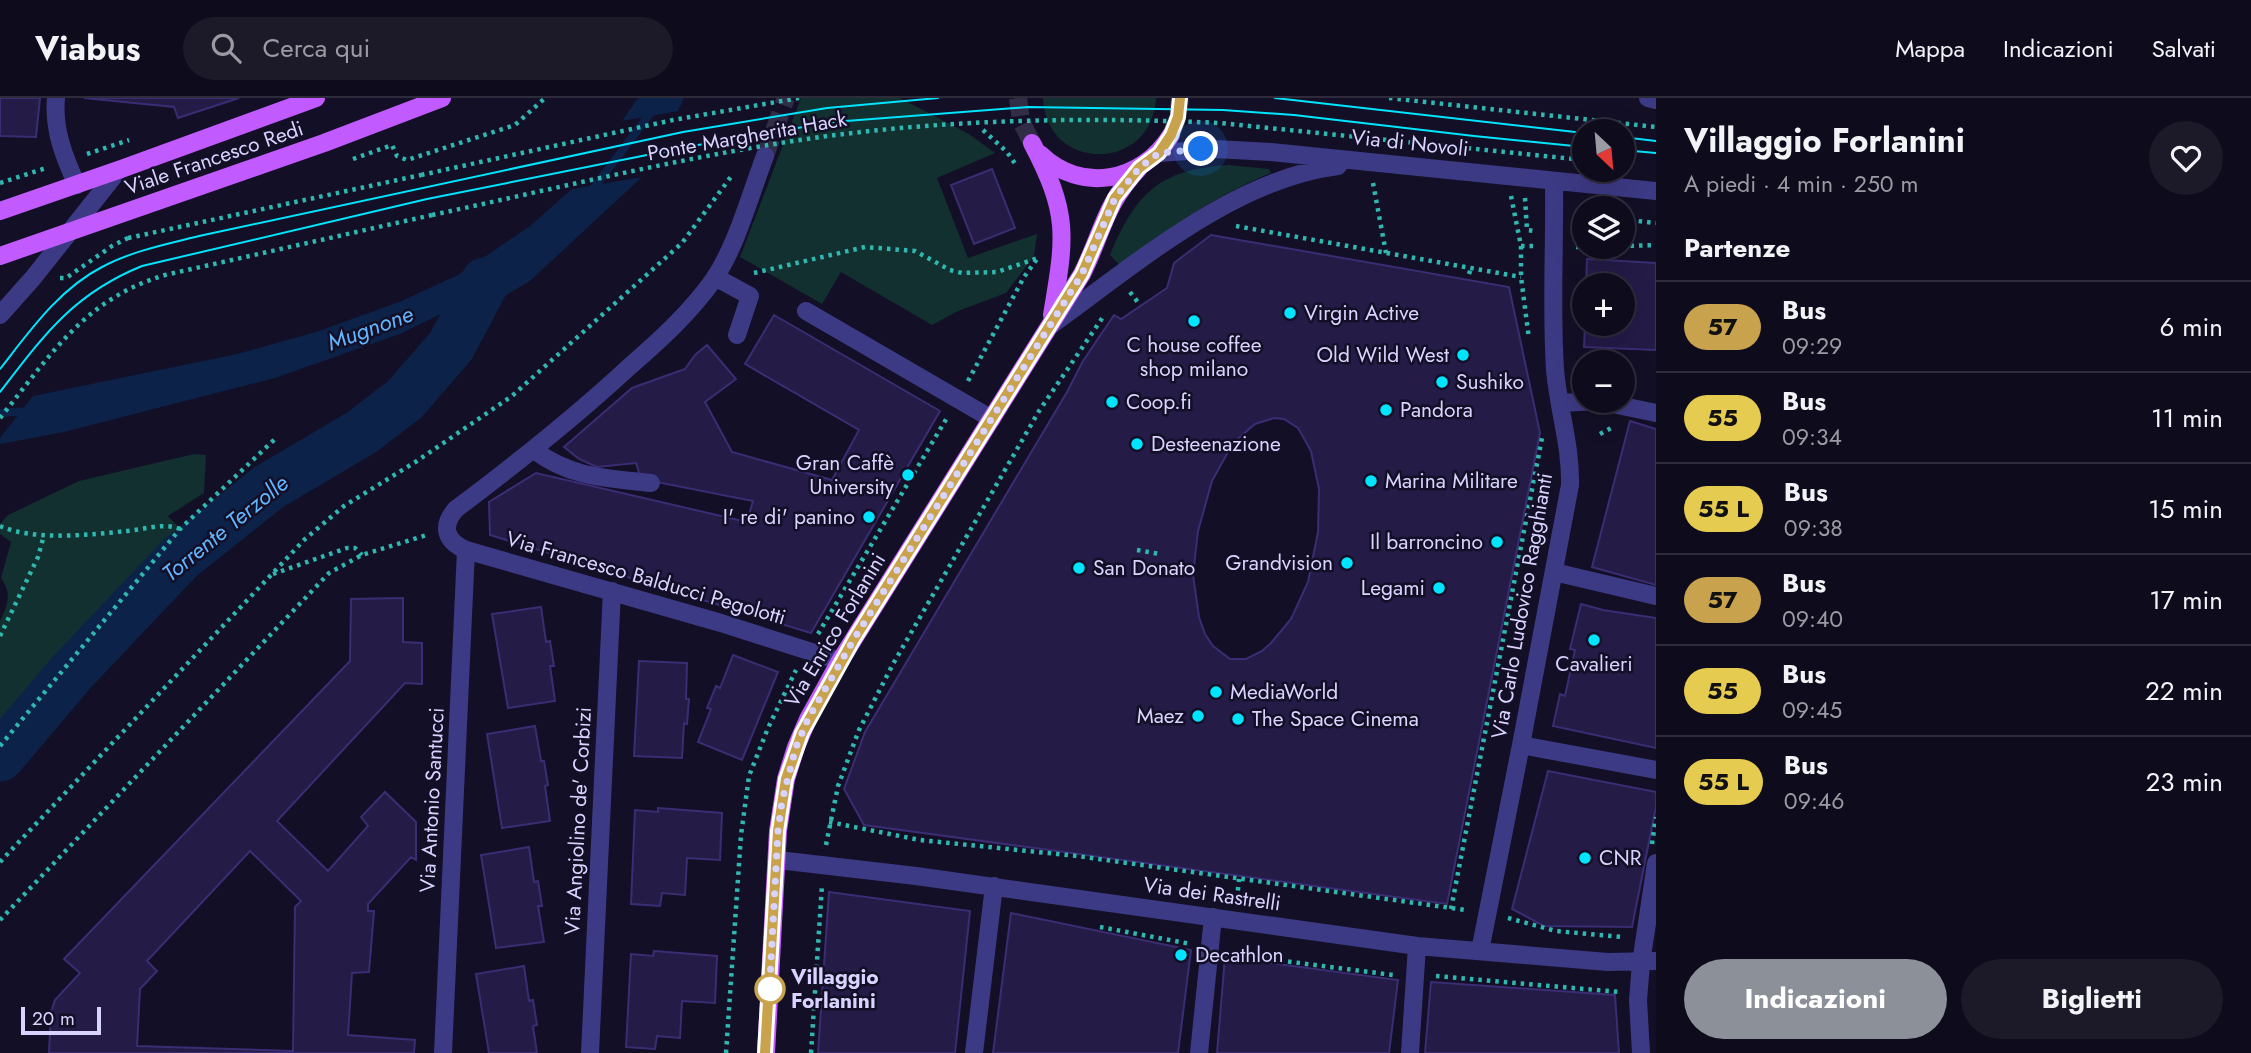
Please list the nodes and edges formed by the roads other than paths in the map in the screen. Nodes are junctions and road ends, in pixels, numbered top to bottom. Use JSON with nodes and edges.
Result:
{"nodes":[{"id":1,"x":56,"y":98,"type":"edge"},
{"id":2,"x":316,"y":98,"type":"edge"},
{"id":3,"x":442,"y":98,"type":"edge"},
{"id":4,"x":1647,"y":98,"type":"edge"},
{"id":5,"x":1656,"y":100,"type":"edge"},
{"id":6,"x":1171,"y":135,"type":"tunnel mouth"},
{"id":7,"x":1159,"y":153,"type":"junction"},
{"id":8,"x":765,"y":156,"type":"tunnel mouth"},
{"id":9,"x":1371,"y":161,"type":"junction"},
{"id":10,"x":1139,"y":168,"type":"junction"},
{"id":11,"x":118,"y":171,"type":"junction"},
{"id":12,"x":1554,"y":182,"type":"junction"},
{"id":13,"x":77,"y":185,"type":"junction"},
{"id":14,"x":1656,"y":191,"type":"edge"},
{"id":15,"x":0,"y":211,"type":"edge"},
{"id":16,"x":69,"y":233,"type":"junction"},
{"id":17,"x":0,"y":256,"type":"edge"},
{"id":18,"x":715,"y":276,"type":"junction"},
{"id":19,"x":806,"y":311,"type":"dead end"},
{"id":20,"x":0,"y":315,"type":"edge"},
{"id":21,"x":1051,"y":325,"type":"junction"},
{"id":22,"x":737,"y":335,"type":"dead end"},
{"id":23,"x":1560,"y":403,"type":"junction"},
{"id":24,"x":1656,"y":413,"type":"edge"},
{"id":25,"x":992,"y":419,"type":"junction"},
{"id":26,"x":534,"y":450,"type":"junction"},
{"id":27,"x":651,"y":483,"type":"dead end"},
{"id":28,"x":466,"y":550,"type":"junction"},
{"id":29,"x":1554,"y":572,"type":"junction"},
{"id":30,"x":612,"y":592,"type":"junction"},
{"id":31,"x":1656,"y":596,"type":"edge"},
{"id":32,"x":841,"y":661,"type":"junction"},
{"id":33,"x":1521,"y":745,"type":"junction"},
{"id":34,"x":1656,"y":770,"type":"edge"},
{"id":35,"x":778,"y":859,"type":"junction"},
{"id":36,"x":1656,"y":863,"type":"edge"},
{"id":37,"x":994,"y":887,"type":"junction"},
{"id":38,"x":1213,"y":917,"type":"junction"},
{"id":39,"x":1416,"y":946,"type":"junction"},
{"id":40,"x":1480,"y":951,"type":"junction"},
{"id":41,"x":1648,"y":962,"type":"edge"},
{"id":42,"x":443,"y":1053,"type":"edge"},
{"id":43,"x":590,"y":1053,"type":"edge"},
{"id":44,"x":765,"y":1053,"type":"edge"},
{"id":45,"x":974,"y":1053,"type":"edge"},
{"id":46,"x":1199,"y":1053,"type":"edge"},
{"id":47,"x":1410,"y":1053,"type":"edge"},
{"id":48,"x":1641,"y":1053,"type":"edge"}],
"edges":[{"from":1,"to":13,"type":"street"},
{"from":2,"to":11,"type":"main road","name":"Viale Francesco Redi"},
{"from":3,"to":16,"type":"main road","name":"Viale Francesco Redi"},
{"from":4,"to":5,"type":"street"},
{"from":6,"to":7,"type":"main road"},
{"from":7,"to":9,"type":"street","name":"Via di Novoli"},
{"from":7,"to":10,"type":"main road"},
{"from":8,"to":18,"type":"street"},
{"from":9,"to":12,"type":"street","name":"Via di Novoli"},
{"from":9,"to":21,"type":"street"},
{"from":10,"to":21,"type":"main road","name":"Via Enrico Forlanini"},
{"from":10,"to":21,"type":"main road","name":"Via Enrico Forlanini"},
{"from":11,"to":13,"type":"main road","name":"Viale Francesco Redi"},
{"from":11,"to":16,"type":"street"},
{"from":12,"to":14,"type":"street","name":"Via di Novoli"},
{"from":12,"to":23,"type":"street","name":"Via Carlo Ludovico Ragghianti"},
{"from":13,"to":15,"type":"main road","name":"Viale Francesco Redi"},
{"from":16,"to":17,"type":"main road","name":"Viale Francesco Redi"},
{"from":16,"to":20,"type":"street"},
{"from":18,"to":22,"type":"street"},
{"from":18,"to":26,"type":"street"},
{"from":19,"to":25,"type":"street"},
{"from":21,"to":25,"type":"main road","name":"Via Enrico Forlanini"},
{"from":23,"to":24,"type":"street"},
{"from":23,"to":29,"type":"street","name":"Via Carlo Ludovico Ragghianti"},
{"from":25,"to":32,"type":"main road","name":"Via Enrico Forlanini"},
{"from":26,"to":27,"type":"street"},
{"from":26,"to":28,"type":"street"},
{"from":28,"to":30,"type":"street","name":"Via Francesco Balducci Pegolotti"},
{"from":28,"to":42,"type":"street","name":"Via Antonio Santucci"},
{"from":29,"to":31,"type":"street"},
{"from":29,"to":33,"type":"street","name":"Via Carlo Ludovico Ragghianti"},
{"from":30,"to":32,"type":"street","name":"Via Francesco Balducci Pegolotti"},
{"from":30,"to":43,"type":"street","name":"Via Angiolino de' Corbizi"},
{"from":32,"to":35,"type":"main road","name":"Via Enrico Forlanini"},
{"from":33,"to":34,"type":"street"},
{"from":33,"to":40,"type":"street","name":"Via Carlo Ludovico Ragghianti"},
{"from":35,"to":37,"type":"street","name":"Via dei Rastrelli"},
{"from":35,"to":44,"type":"main road","name":"Via Enrico Forlanini"},
{"from":36,"to":41,"type":"street"},
{"from":37,"to":38,"type":"street","name":"Via dei Rastrelli"},
{"from":37,"to":45,"type":"street"},
{"from":38,"to":39,"type":"street","name":"Via dei Rastrelli"},
{"from":38,"to":46,"type":"street"},
{"from":39,"to":40,"type":"street","name":"Via dei Rastrelli"},
{"from":39,"to":47,"type":"street"},
{"from":40,"to":41,"type":"street","name":"Via dei Rastrelli"},
{"from":41,"to":48,"type":"street"}]}
